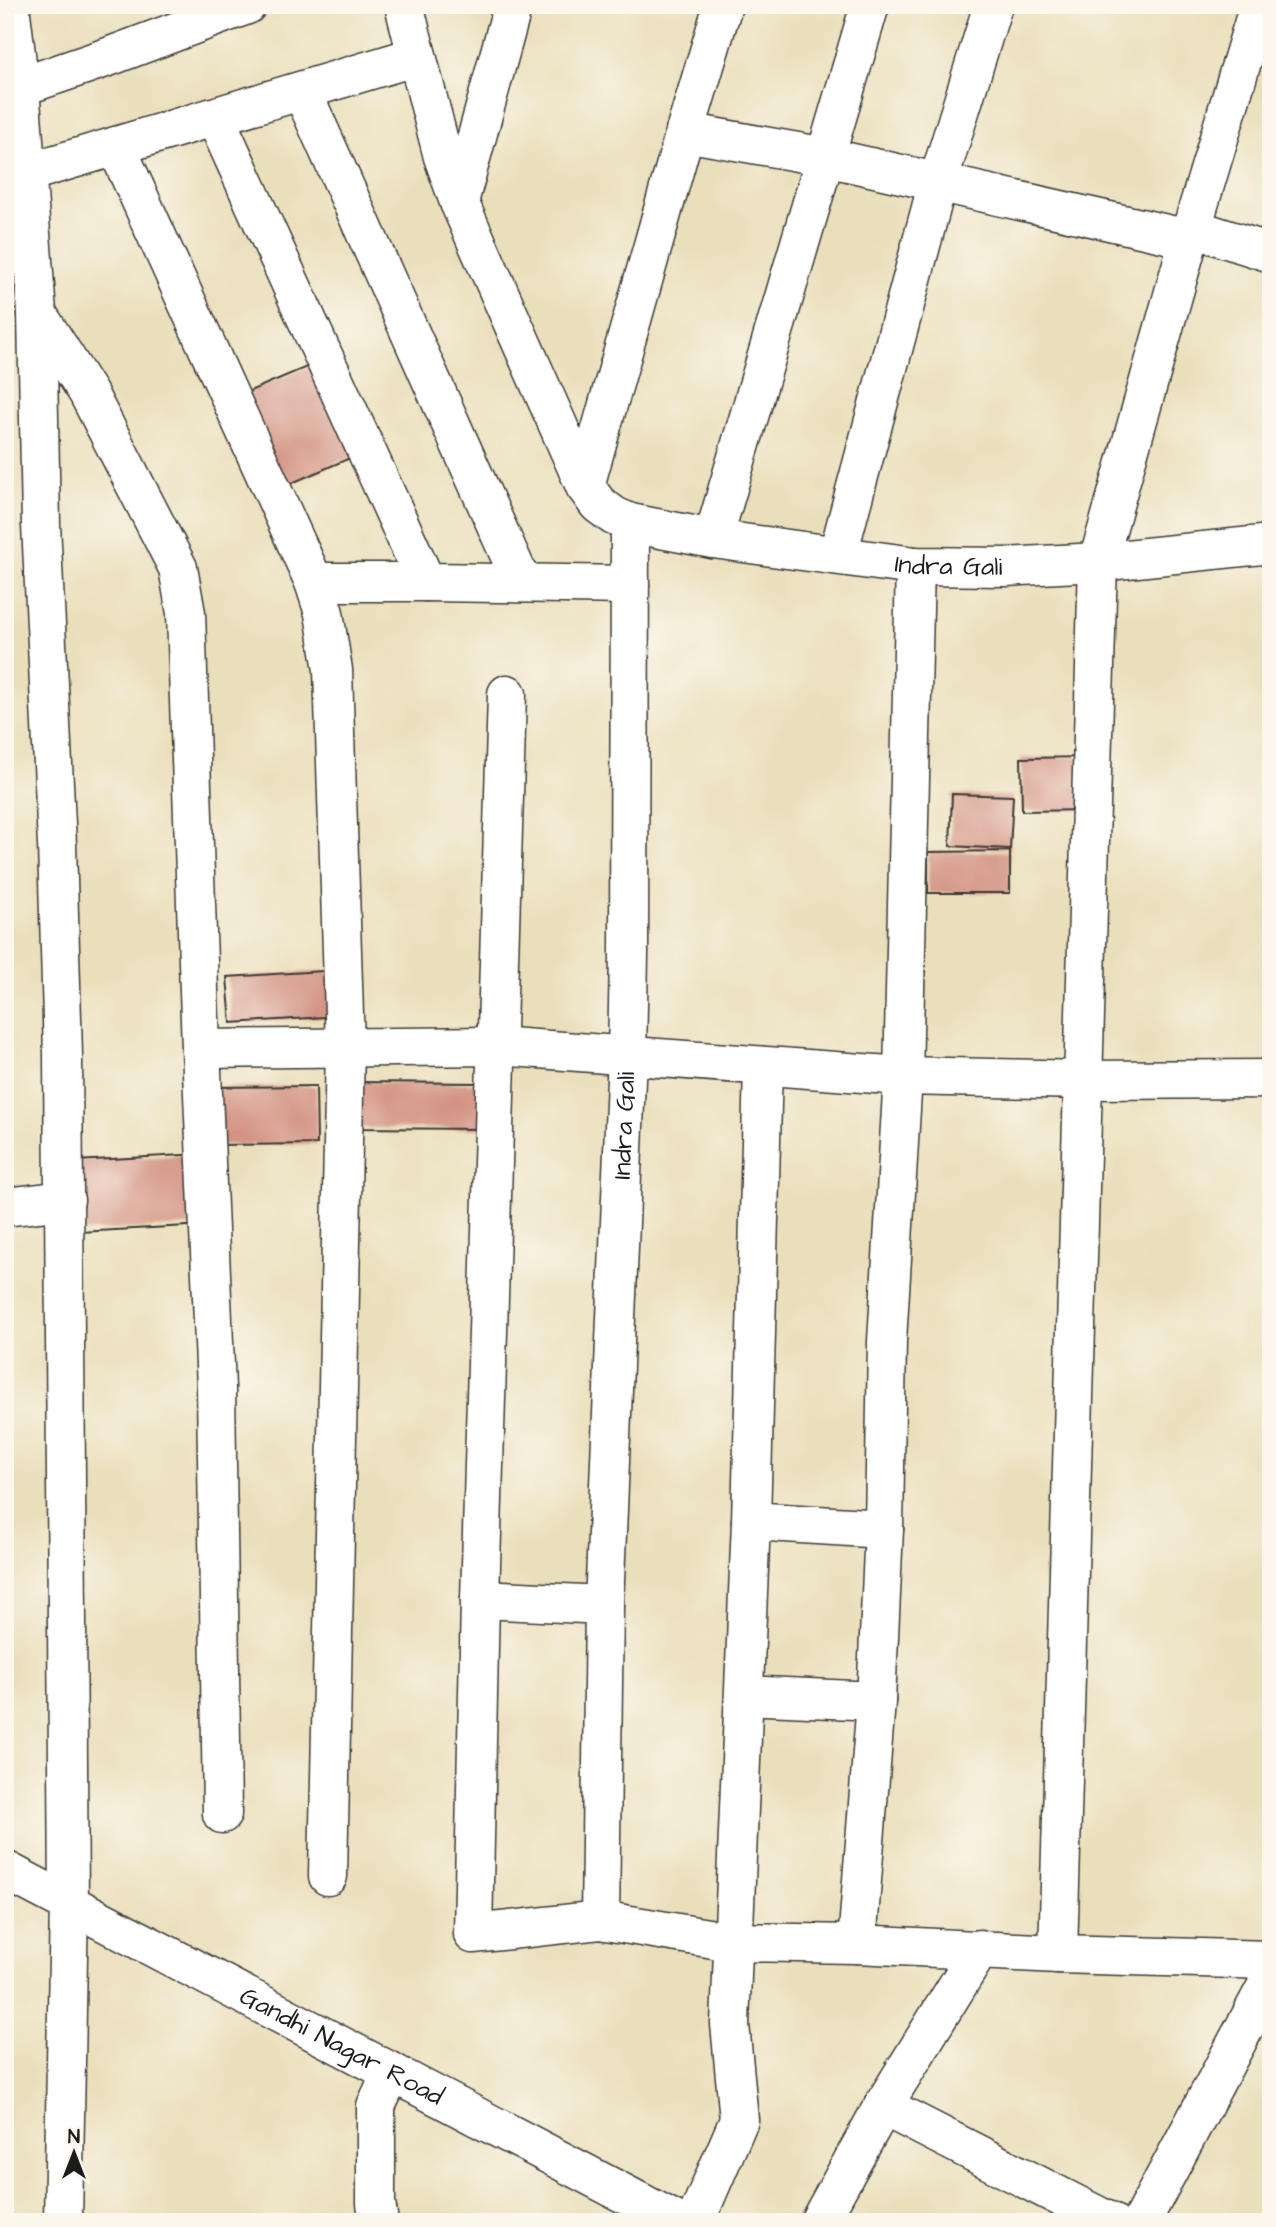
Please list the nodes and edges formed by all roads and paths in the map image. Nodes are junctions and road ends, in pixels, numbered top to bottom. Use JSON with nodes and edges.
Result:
{"nodes":[{"id":1,"x":10,"y":5,"type":"edge"},
{"id":2,"x":247,"y":5,"type":"edge"},
{"id":3,"x":404,"y":5,"type":"edge"},
{"id":4,"x":513,"y":5,"type":"edge"},
{"id":5,"x":723,"y":5,"type":"edge"},
{"id":6,"x":870,"y":5,"type":"edge"},
{"id":7,"x":993,"y":5,"type":"edge"},
{"id":8,"x":1259,"y":5,"type":"edge"},
{"id":9,"x":417,"y":56,"type":"junction"},
{"id":10,"x":20,"y":87,"type":"junction"},
{"id":11,"x":302,"y":91,"type":"junction"},
{"id":12,"x":215,"y":117,"type":"junction"},
{"id":13,"x":685,"y":132,"type":"junction"},
{"id":14,"x":117,"y":146,"type":"junction"},
{"id":15,"x":826,"y":157,"type":"junction"},
{"id":16,"x":26,"y":173,"type":"junction"},
{"id":17,"x":938,"y":182,"type":"junction"},
{"id":18,"x":458,"y":202,"type":"junction"},
{"id":19,"x":1191,"y":233,"type":"junction"},
{"id":20,"x":1271,"y":253,"type":"edge"},
{"id":21,"x":21,"y":313,"type":"edge"},
{"id":22,"x":585,"y":486,"type":"junction"},
{"id":23,"x":622,"y":519,"type":"junction"},
{"id":24,"x":713,"y":539,"type":"junction"},
{"id":25,"x":1270,"y":541,"type":"edge"},
{"id":26,"x":838,"y":554,"type":"junction"},
{"id":27,"x":1098,"y":562,"type":"junction"},
{"id":28,"x":915,"y":566,"type":"junction"},
{"id":29,"x":314,"y":582,"type":"junction"},
{"id":30,"x":426,"y":582,"type":"junction"},
{"id":31,"x":522,"y":583,"type":"junction"},
{"id":32,"x":630,"y":585,"type":"junction"},
{"id":33,"x":508,"y":695,"type":"dead end"},
{"id":34,"x":345,"y":1046,"type":"junction"},
{"id":35,"x":497,"y":1046,"type":"junction"},
{"id":36,"x":201,"y":1049,"type":"junction"},
{"id":37,"x":627,"y":1055,"type":"junction"},
{"id":38,"x":763,"y":1066,"type":"junction"},
{"id":39,"x":903,"y":1076,"type":"junction"},
{"id":40,"x":1271,"y":1079,"type":"edge"},
{"id":41,"x":1082,"y":1080,"type":"junction"},
{"id":42,"x":65,"y":1200,"type":"junction"},
{"id":43,"x":5,"y":1207,"type":"edge"},
{"id":44,"x":751,"y":1521,"type":"junction"},
{"id":45,"x":884,"y":1529,"type":"junction"},
{"id":46,"x":480,"y":1599,"type":"junction"},
{"id":47,"x":604,"y":1605,"type":"junction"},
{"id":48,"x":745,"y":1695,"type":"junction"},
{"id":49,"x":876,"y":1701,"type":"junction"},
{"id":50,"x":222,"y":1814,"type":"dead end"},
{"id":51,"x":5,"y":1870,"type":"edge"},
{"id":52,"x":328,"y":1876,"type":"dead end"},
{"id":53,"x":69,"y":1903,"type":"junction"},
{"id":54,"x":600,"y":1920,"type":"junction"},
{"id":55,"x":732,"y":1942,"type":"junction"},
{"id":56,"x":856,"y":1944,"type":"junction"},
{"id":57,"x":980,"y":1949,"type":"junction"},
{"id":58,"x":1058,"y":1954,"type":"junction"},
{"id":59,"x":1271,"y":1960,"type":"edge"},
{"id":60,"x":1271,"y":1978,"type":"edge"},
{"id":61,"x":391,"y":2072,"type":"junction"},
{"id":62,"x":883,"y":2106,"type":"junction"},
{"id":63,"x":675,"y":2220,"type":"edge"},
{"id":64,"x":63,"y":2222,"type":"edge"},
{"id":65,"x":379,"y":2222,"type":"edge"},
{"id":66,"x":818,"y":2222,"type":"edge"},
{"id":67,"x":1110,"y":2222,"type":"edge"},
{"id":68,"x":1140,"y":2222,"type":"edge"}],
"edges":[{"from":1,"to":10,"type":"street"},
{"from":2,"to":10,"type":"street"},
{"from":3,"to":9,"type":"street"},
{"from":4,"to":18,"type":"street"},
{"from":5,"to":13,"type":"street"},
{"from":6,"to":15,"type":"street"},
{"from":7,"to":17,"type":"street"},
{"from":8,"to":19,"type":"street"},
{"from":9,"to":11,"type":"street"},
{"from":9,"to":18,"type":"street"},
{"from":10,"to":16,"type":"street"},
{"from":11,"to":12,"type":"street"},
{"from":11,"to":31,"type":"street"},
{"from":12,"to":14,"type":"street"},
{"from":12,"to":30,"type":"street"},
{"from":13,"to":15,"type":"street"},
{"from":13,"to":22,"type":"street"},
{"from":14,"to":16,"type":"street"},
{"from":14,"to":29,"type":"street"},
{"from":15,"to":17,"type":"street"},
{"from":15,"to":24,"type":"street"},
{"from":16,"to":21,"type":"street"},
{"from":17,"to":19,"type":"street"},
{"from":17,"to":26,"type":"street"},
{"from":18,"to":22,"type":"street"},
{"from":19,"to":20,"type":"street"},
{"from":19,"to":27,"type":"street"},
{"from":21,"to":36,"type":"street"},
{"from":21,"to":42,"type":"street"},
{"from":22,"to":23,"type":"street"},
{"from":23,"to":24,"type":"street","name":"Indra Gali"},
{"from":23,"to":32,"type":"street","name":"Indra Gali"},
{"from":24,"to":26,"type":"street","name":"Indra Gali"},
{"from":25,"to":27,"type":"street","name":"Indra Gali"},
{"from":26,"to":28,"type":"street","name":"Indra Gali"},
{"from":27,"to":28,"type":"street","name":"Indra Gali"},
{"from":27,"to":41,"type":"street"},
{"from":28,"to":39,"type":"street"},
{"from":29,"to":30,"type":"street"},
{"from":29,"to":34,"type":"street"},
{"from":30,"to":31,"type":"street"},
{"from":31,"to":32,"type":"street"},
{"from":32,"to":37,"type":"street","name":"Indra Gali"},
{"from":33,"to":35,"type":"street"},
{"from":34,"to":35,"type":"street"},
{"from":34,"to":36,"type":"street"},
{"from":34,"to":52,"type":"street"},
{"from":35,"to":37,"type":"street"},
{"from":35,"to":46,"type":"street"},
{"from":36,"to":50,"type":"street"},
{"from":37,"to":38,"type":"street"},
{"from":37,"to":47,"type":"street","name":"Indra Gali"},
{"from":38,"to":39,"type":"street"},
{"from":38,"to":44,"type":"street"},
{"from":39,"to":41,"type":"street"},
{"from":39,"to":45,"type":"street"},
{"from":40,"to":41,"type":"street"},
{"from":41,"to":58,"type":"street"},
{"from":42,"to":43,"type":"street"},
{"from":42,"to":53,"type":"street"},
{"from":44,"to":45,"type":"street"},
{"from":44,"to":48,"type":"street"},
{"from":45,"to":49,"type":"street"},
{"from":46,"to":47,"type":"street"},
{"from":46,"to":54,"type":"street"},
{"from":47,"to":54,"type":"street","name":"Indra Gali"},
{"from":48,"to":49,"type":"street"},
{"from":48,"to":55,"type":"street"},
{"from":49,"to":56,"type":"street"},
{"from":51,"to":53,"type":"street","name":"Gandhi Nagar Road"},
{"from":53,"to":61,"type":"street","name":"Gandhi Nagar Road"},
{"from":53,"to":64,"type":"street"},
{"from":54,"to":55,"type":"street"},
{"from":55,"to":56,"type":"street"},
{"from":55,"to":63,"type":"street"},
{"from":56,"to":57,"type":"street"},
{"from":57,"to":58,"type":"street"},
{"from":57,"to":62,"type":"street"},
{"from":58,"to":59,"type":"street"},
{"from":60,"to":68,"type":"street"},
{"from":61,"to":63,"type":"street","name":"Gandhi Nagar Road"},
{"from":61,"to":65,"type":"street"},
{"from":62,"to":66,"type":"street"},
{"from":62,"to":67,"type":"street"}]}
